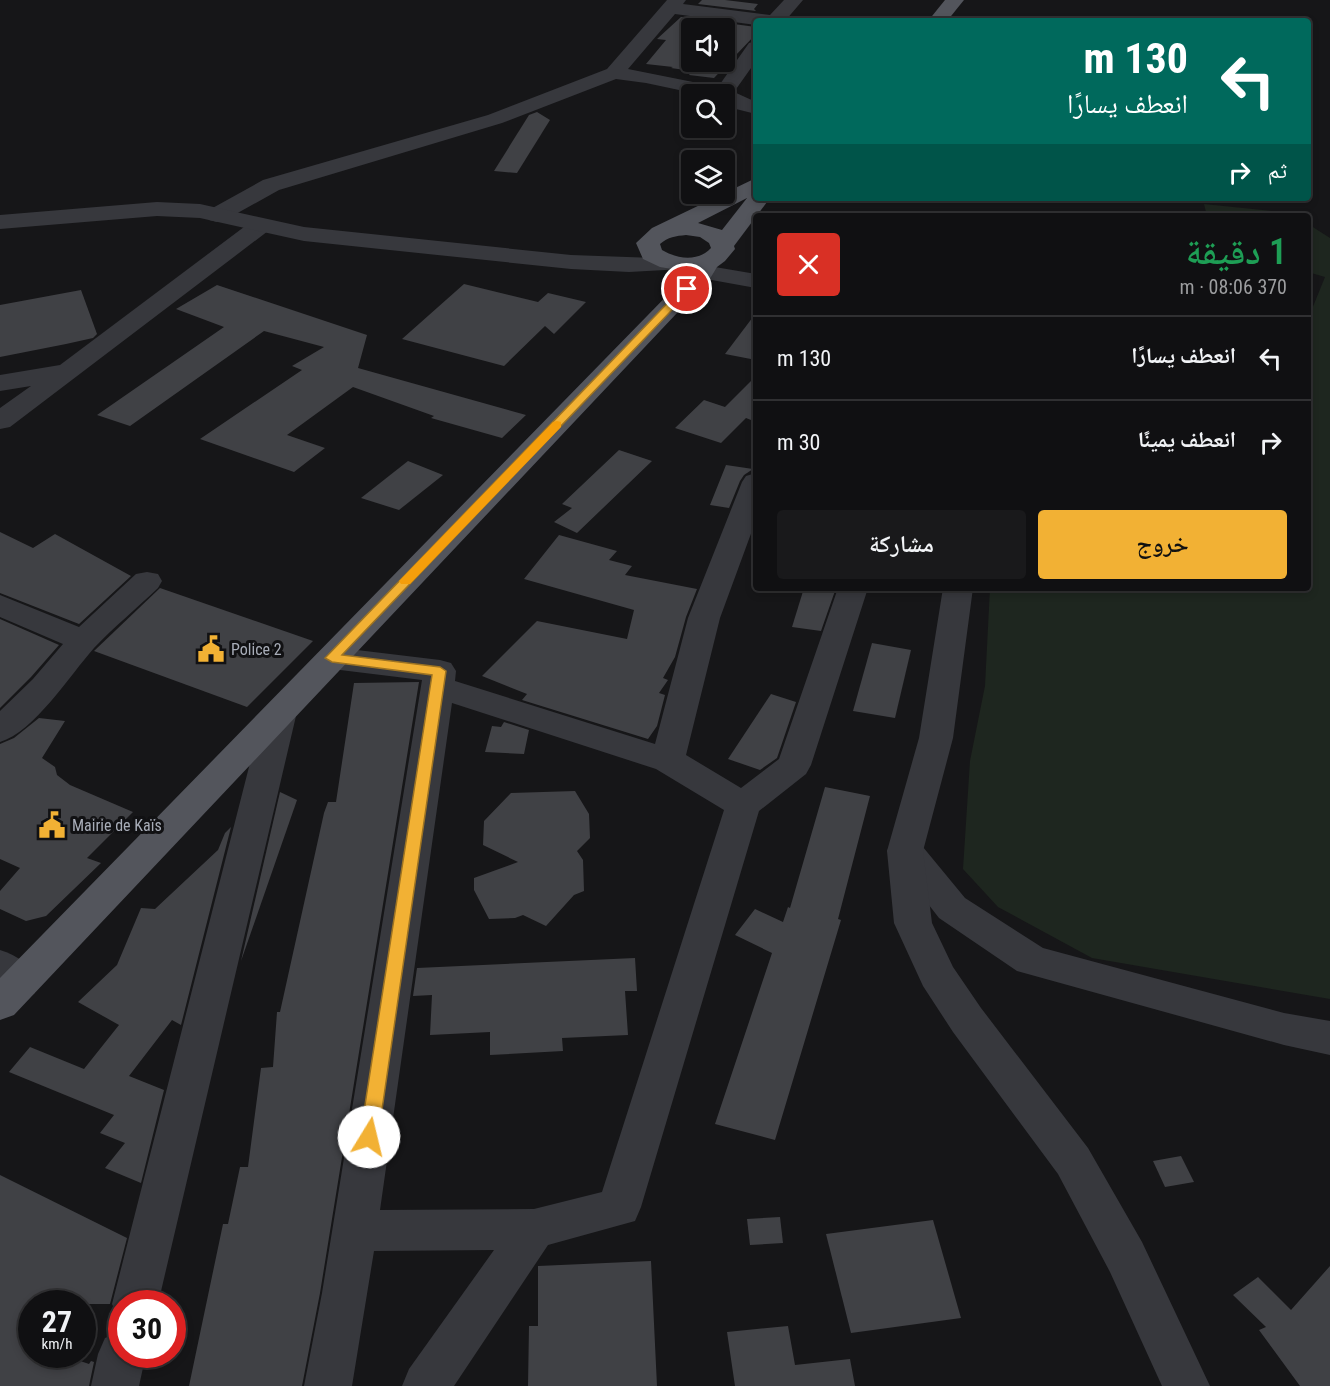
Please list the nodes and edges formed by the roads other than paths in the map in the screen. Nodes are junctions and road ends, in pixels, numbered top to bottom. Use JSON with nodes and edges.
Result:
{"nodes":[{"id":1,"x":794,"y":0,"type":"edge"},
{"id":2,"x":955,"y":0,"type":"edge"},
{"id":3,"x":673,"y":4,"type":"edge"},
{"id":4,"x":753,"y":18,"type":"edge"},
{"id":5,"x":778,"y":18,"type":"edge"},
{"id":6,"x":940,"y":18,"type":"edge"},
{"id":7,"x":753,"y":51,"type":"edge"},
{"id":8,"x":614,"y":73,"type":"junction"},
{"id":9,"x":730,"y":84,"type":"edge"},
{"id":10,"x":681,"y":85,"type":"edge"},
{"id":11,"x":735,"y":101,"type":"edge"},
{"id":12,"x":753,"y":107,"type":"edge"},
{"id":13,"x":753,"y":187,"type":"edge"},
{"id":14,"x":756,"y":201,"type":"edge"},
{"id":15,"x":217,"y":215,"type":"junction"},
{"id":16,"x":0,"y":222,"type":"edge"},
{"id":17,"x":260,"y":226,"type":"junction"},
{"id":18,"x":658,"y":235,"type":"junction"},
{"id":19,"x":702,"y":260,"type":"junction"},
{"id":20,"x":571,"y":262,"type":"junction"},
{"id":21,"x":753,"y":280,"type":"edge"},
{"id":22,"x":68,"y":372,"type":"junction"},
{"id":23,"x":0,"y":383,"type":"edge"},
{"id":24,"x":0,"y":421,"type":"edge"},
{"id":25,"x":753,"y":490,"type":"edge"},
{"id":26,"x":147,"y":581,"type":"dead end"},
{"id":27,"x":852,"y":591,"type":"edge"},
{"id":28,"x":958,"y":591,"type":"edge"},
{"id":29,"x":0,"y":605,"type":"edge"},
{"id":30,"x":83,"y":641,"type":"junction"},
{"id":31,"x":332,"y":658,"type":"junction"},
{"id":32,"x":437,"y":687,"type":"junction"},
{"id":33,"x":279,"y":716,"type":"junction"},
{"id":34,"x":0,"y":730,"type":"edge"},
{"id":35,"x":668,"y":760,"type":"junction"},
{"id":36,"x":743,"y":806,"type":"junction"},
{"id":37,"x":905,"y":851,"type":"junction"},
{"id":38,"x":7,"y":984,"type":"edge"},
{"id":39,"x":1330,"y":1038,"type":"edge"},
{"id":40,"x":534,"y":1229,"type":"junction"},
{"id":41,"x":354,"y":1231,"type":"junction"},
{"id":42,"x":138,"y":1290,"type":"edge"},
{"id":43,"x":119,"y":1368,"type":"edge"},
{"id":44,"x":115,"y":1386,"type":"edge"},
{"id":45,"x":328,"y":1386,"type":"edge"},
{"id":46,"x":426,"y":1386,"type":"edge"},
{"id":47,"x":1186,"y":1386,"type":"edge"}],
"edges":[{"from":1,"to":5,"type":"street"},
{"from":2,"to":6,"type":"main road"},
{"from":3,"to":4,"type":"street"},
{"from":3,"to":8,"type":"street"},
{"from":7,"to":9,"type":"street"},
{"from":8,"to":10,"type":"street"},
{"from":8,"to":15,"type":"street"},
{"from":11,"to":12,"type":"street"},
{"from":13,"to":18,"type":"main road"},
{"from":14,"to":19,"type":"main road"},
{"from":15,"to":16,"type":"street"},
{"from":15,"to":17,"type":"street"},
{"from":17,"to":20,"type":"street"},
{"from":17,"to":22,"type":"street"},
{"from":18,"to":19,"type":"main road"},
{"from":18,"to":19,"type":"main road"},
{"from":18,"to":20,"type":"street"},
{"from":19,"to":20,"type":"street"},
{"from":19,"to":21,"type":"street"},
{"from":19,"to":31,"type":"main road"},
{"from":22,"to":23,"type":"street"},
{"from":22,"to":24,"type":"street"},
{"from":25,"to":35,"type":"street"},
{"from":26,"to":30,"type":"street"},
{"from":27,"to":36,"type":"street"},
{"from":28,"to":37,"type":"street"},
{"from":29,"to":30,"type":"street"},
{"from":30,"to":34,"type":"street"},
{"from":31,"to":32,"type":"street"},
{"from":31,"to":33,"type":"main road"},
{"from":32,"to":35,"type":"street"},
{"from":32,"to":41,"type":"street"},
{"from":33,"to":38,"type":"main road"},
{"from":33,"to":42,"type":"street"},
{"from":35,"to":36,"type":"street"},
{"from":36,"to":40,"type":"street"},
{"from":37,"to":39,"type":"street"},
{"from":37,"to":47,"type":"street"},
{"from":40,"to":41,"type":"street"},
{"from":40,"to":46,"type":"street"},
{"from":41,"to":45,"type":"street"},
{"from":43,"to":44,"type":"street"}]}
